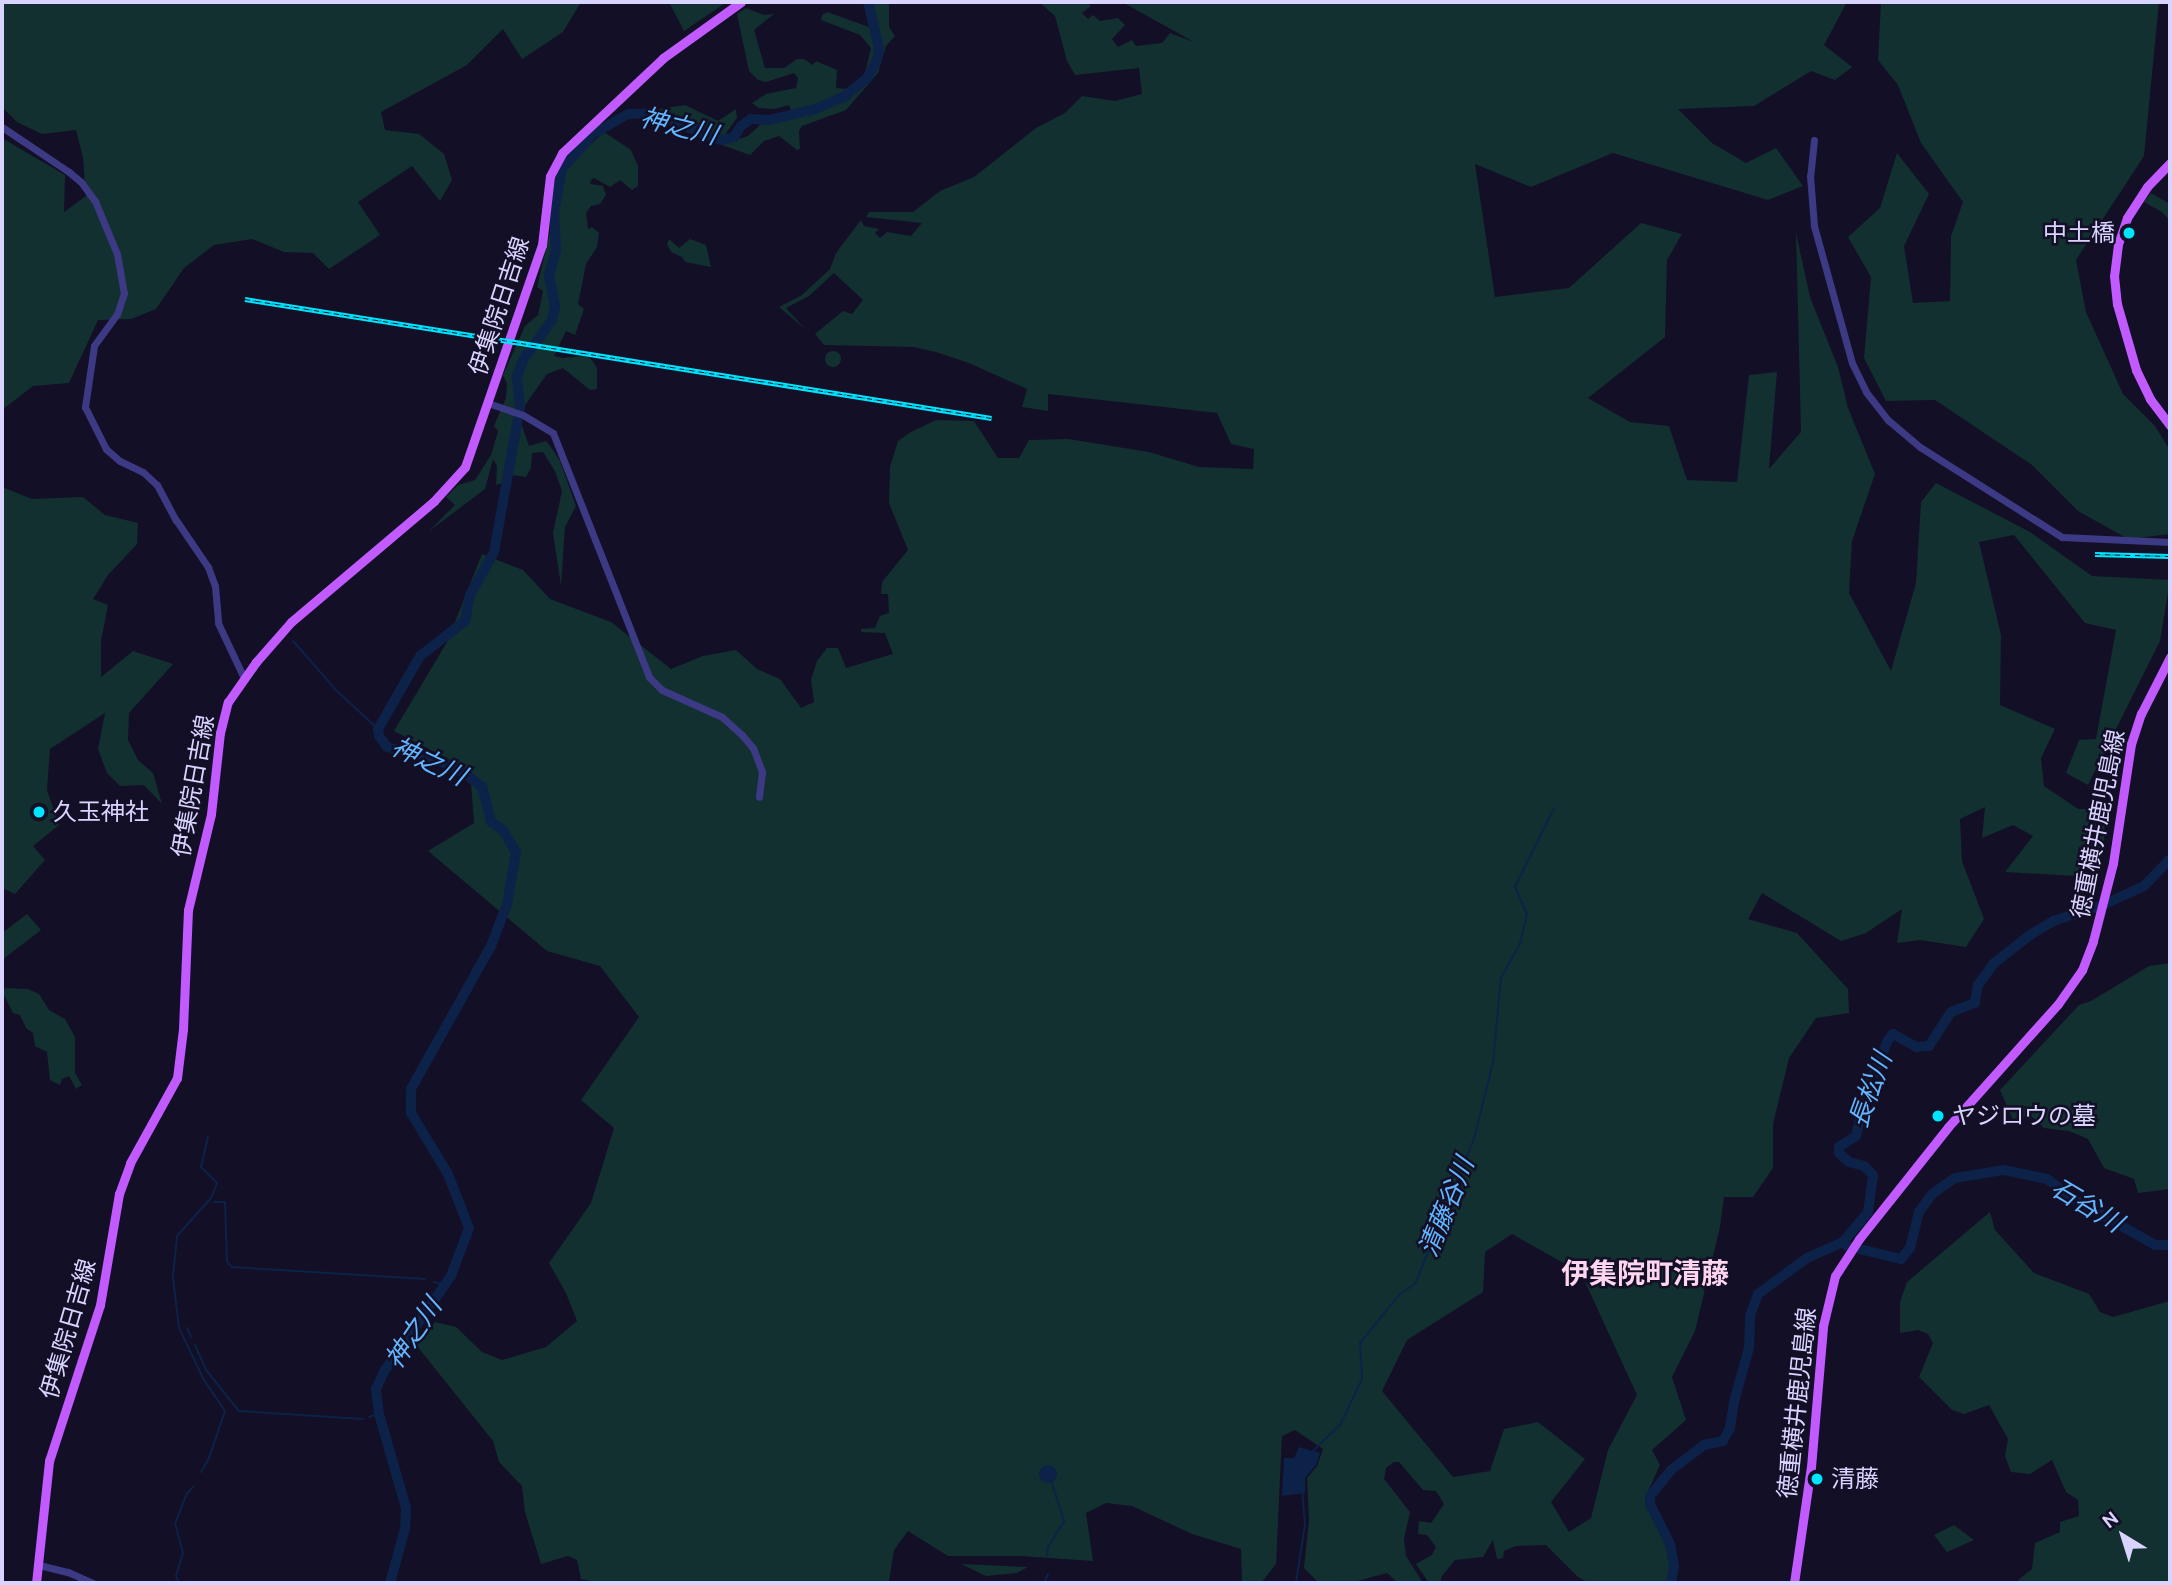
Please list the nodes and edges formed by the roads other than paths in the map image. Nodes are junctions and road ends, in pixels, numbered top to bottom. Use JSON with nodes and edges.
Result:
{"nodes":[{"id":1,"x":741,"y":2,"type":"edge"},
{"id":2,"x":2,"y":127,"type":"edge"},
{"id":3,"x":1814,"y":140,"type":"dead end"},
{"id":4,"x":2169,"y":165,"type":"edge"},
{"id":5,"x":488,"y":403,"type":"junction"},
{"id":6,"x":2170,"y":426,"type":"edge"},
{"id":7,"x":2170,"y":542,"type":"edge"},
{"id":8,"x":2170,"y":657,"type":"edge"},
{"id":9,"x":244,"y":678,"type":"junction"},
{"id":10,"x":760,"y":797,"type":"dead end"},
{"id":11,"x":39,"y":1565,"type":"junction"},
{"id":12,"x":36,"y":1583,"type":"edge"},
{"id":13,"x":93,"y":1583,"type":"edge"},
{"id":14,"x":1794,"y":1583,"type":"edge"}],
"edges":[{"from":1,"to":5,"type":"main road","name":"伊集院日吉線"},
{"from":2,"to":9,"type":"street"},
{"from":3,"to":7,"type":"street"},
{"from":4,"to":6,"type":"main road"},
{"from":5,"to":9,"type":"main road","name":"伊集院日吉線"},
{"from":5,"to":10,"type":"street"},
{"from":8,"to":14,"type":"main road","name":"徳重横井鹿児島線"},
{"from":9,"to":11,"type":"main road","name":"伊集院日吉線"},
{"from":11,"to":12,"type":"main road","name":"伊集院日吉線"},
{"from":11,"to":13,"type":"street"}]}
